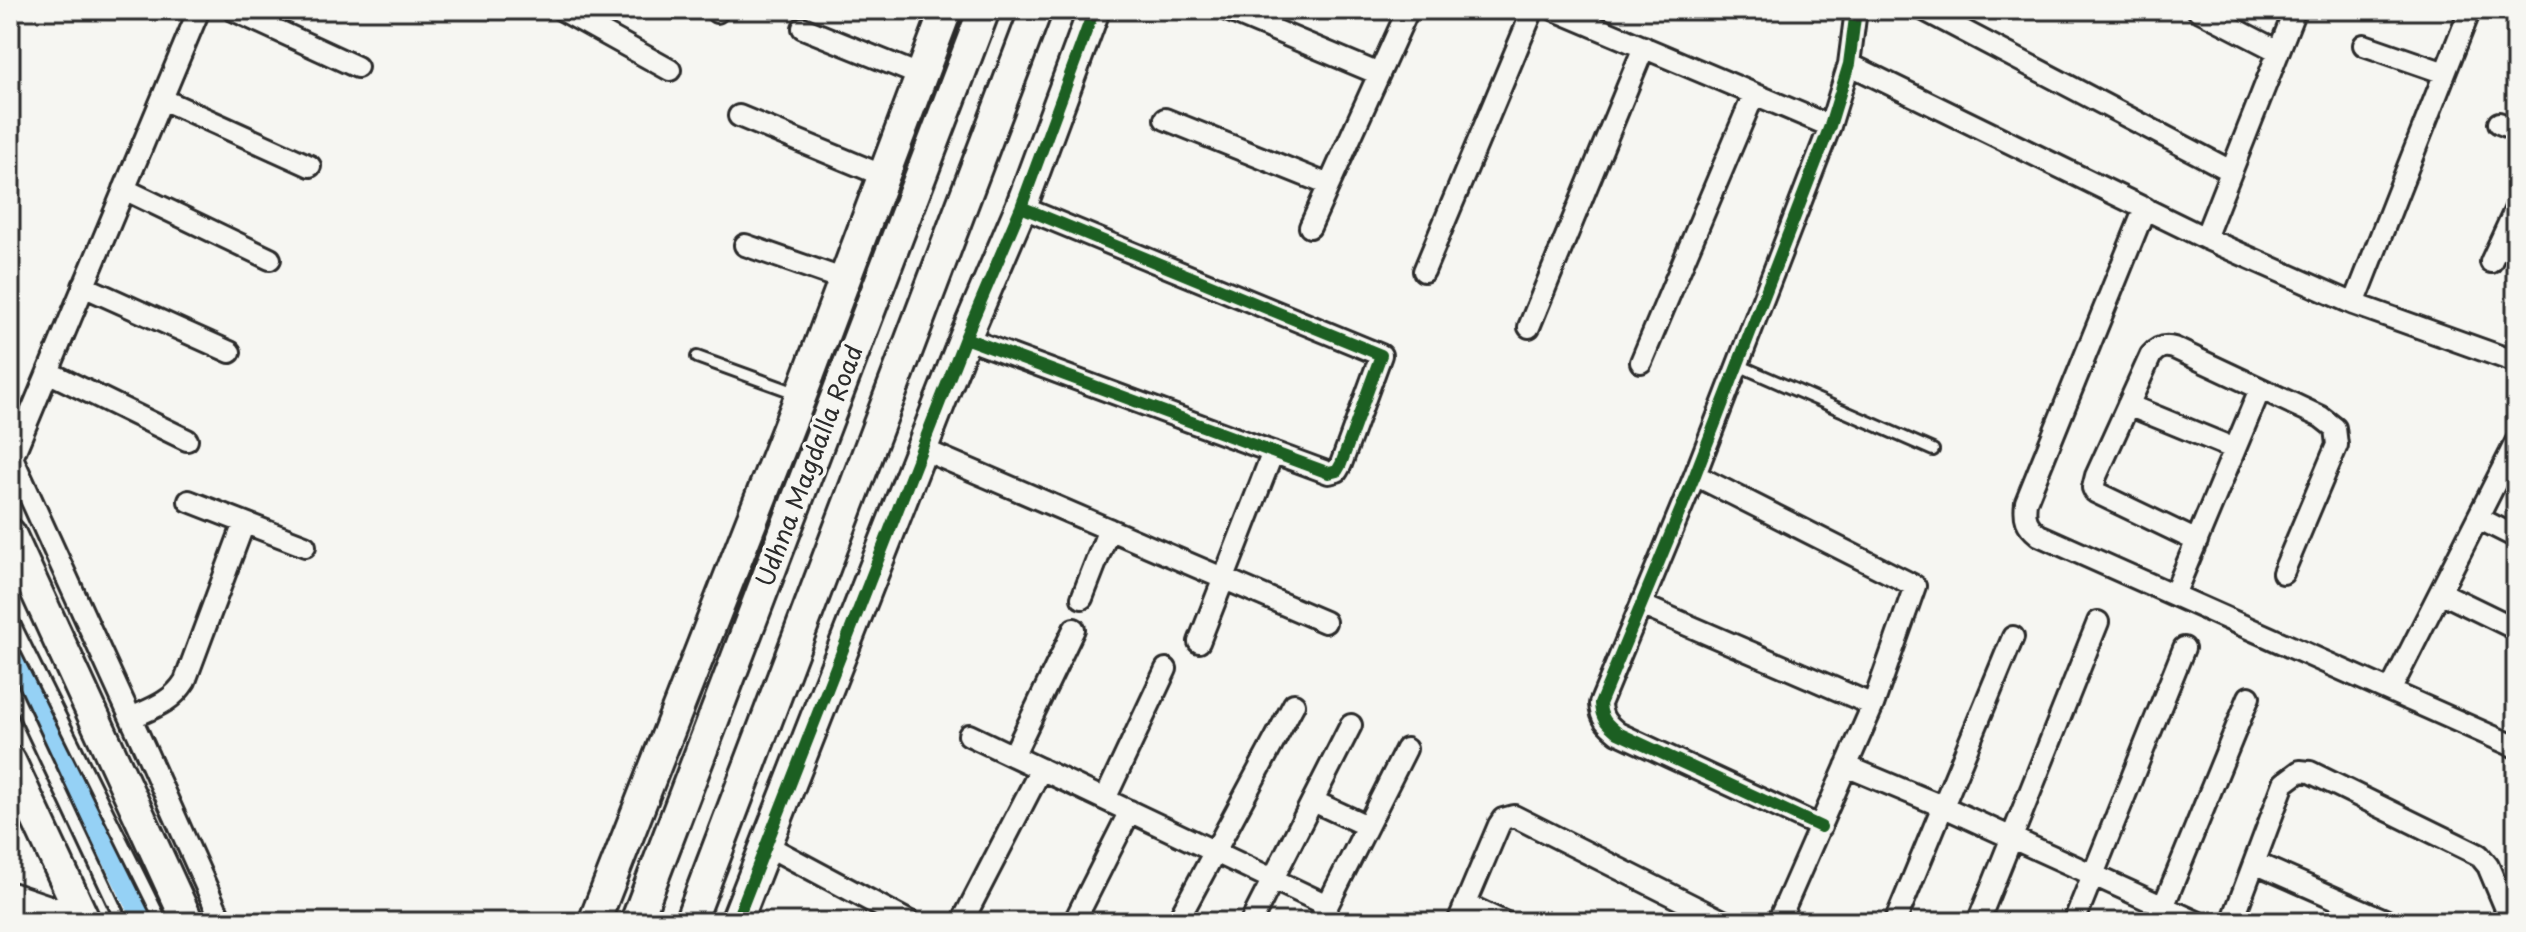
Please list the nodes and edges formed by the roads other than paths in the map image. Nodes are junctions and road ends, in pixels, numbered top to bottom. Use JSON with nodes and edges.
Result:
{"nodes":[{"id":1,"x":199,"y":10,"type":"edge"},
{"id":2,"x":233,"y":10,"type":"edge"},
{"id":3,"x":562,"y":10,"type":"edge"},
{"id":4,"x":946,"y":10,"type":"edge"},
{"id":5,"x":984,"y":10,"type":"edge"},
{"id":6,"x":1036,"y":10,"type":"edge"},
{"id":7,"x":1094,"y":10,"type":"edge"},
{"id":8,"x":1227,"y":10,"type":"edge"},
{"id":9,"x":1408,"y":10,"type":"edge"},
{"id":10,"x":1533,"y":10,"type":"edge"},
{"id":11,"x":1555,"y":10,"type":"edge"},
{"id":12,"x":1856,"y":10,"type":"edge"},
{"id":13,"x":1924,"y":10,"type":"edge"},
{"id":14,"x":2198,"y":10,"type":"edge"},
{"id":15,"x":2295,"y":10,"type":"edge"},
{"id":16,"x":2470,"y":10,"type":"edge"},
{"id":17,"x":803,"y":28,"type":"dead end"},
{"id":18,"x":2364,"y":45,"type":"dead end"},
{"id":19,"x":1644,"y":47,"type":"junction"},
{"id":20,"x":2278,"y":51,"type":"junction"},
{"id":21,"x":1849,"y":64,"type":"junction"},
{"id":22,"x":357,"y":67,"type":"dead end"},
{"id":23,"x":670,"y":70,"type":"dead end"},
{"id":24,"x":2445,"y":73,"type":"junction"},
{"id":25,"x":1379,"y":74,"type":"junction"},
{"id":26,"x":922,"y":76,"type":"junction"},
{"id":27,"x":1754,"y":94,"type":"junction"},
{"id":28,"x":162,"y":99,"type":"junction"},
{"id":29,"x":739,"y":116,"type":"dead end"},
{"id":30,"x":1165,"y":119,"type":"dead end"},
{"id":31,"x":1830,"y":126,"type":"junction"},
{"id":32,"x":310,"y":166,"type":"dead end"},
{"id":33,"x":2231,"y":171,"type":"junction"},
{"id":34,"x":884,"y":176,"type":"junction"},
{"id":35,"x":1329,"y":185,"type":"junction"},
{"id":36,"x":124,"y":189,"type":"junction"},
{"id":37,"x":1021,"y":207,"type":"junction"},
{"id":38,"x":2145,"y":208,"type":"junction"},
{"id":39,"x":2516,"y":208,"type":"edge"},
{"id":40,"x":1310,"y":227,"type":"dead end"},
{"id":41,"x":2205,"y":238,"type":"junction"},
{"id":42,"x":745,"y":245,"type":"dead end"},
{"id":43,"x":270,"y":259,"type":"dead end"},
{"id":44,"x":2491,"y":262,"type":"dead end"},
{"id":45,"x":1424,"y":271,"type":"dead end"},
{"id":46,"x":845,"y":280,"type":"junction"},
{"id":47,"x":83,"y":286,"type":"junction"},
{"id":48,"x":2354,"y":304,"type":"junction"},
{"id":49,"x":1529,"y":327,"type":"dead end"},
{"id":50,"x":965,"y":338,"type":"junction"},
{"id":51,"x":230,"y":352,"type":"dead end"},
{"id":52,"x":697,"y":357,"type":"dead end"},
{"id":53,"x":1641,"y":362,"type":"dead end"},
{"id":54,"x":2516,"y":362,"type":"edge"},
{"id":55,"x":1738,"y":365,"type":"junction"},
{"id":56,"x":48,"y":372,"type":"junction"},
{"id":57,"x":2260,"y":389,"type":"junction"},
{"id":58,"x":801,"y":395,"type":"junction"},
{"id":59,"x":2128,"y":405,"type":"junction"},
{"id":60,"x":187,"y":440,"type":"dead end"},
{"id":61,"x":2516,"y":442,"type":"edge"},
{"id":62,"x":922,"y":449,"type":"junction"},
{"id":63,"x":2235,"y":449,"type":"junction"},
{"id":64,"x":1933,"y":450,"type":"dead end"},
{"id":65,"x":1273,"y":452,"type":"junction"},
{"id":66,"x":11,"y":458,"type":"edge"},
{"id":67,"x":1695,"y":475,"type":"junction"},
{"id":68,"x":189,"y":501,"type":"dead end"},
{"id":69,"x":2478,"y":518,"type":"junction"},
{"id":70,"x":244,"y":523,"type":"junction"},
{"id":71,"x":1109,"y":529,"type":"junction"},
{"id":72,"x":10,"y":534,"type":"edge"},
{"id":73,"x":2516,"y":537,"type":"edge"},
{"id":74,"x":2197,"y":541,"type":"junction"},
{"id":75,"x":305,"y":546,"type":"dead end"},
{"id":76,"x":2283,"y":573,"type":"dead end"},
{"id":77,"x":1223,"y":578,"type":"junction"},
{"id":78,"x":2442,"y":593,"type":"junction"},
{"id":79,"x":2174,"y":595,"type":"junction"},
{"id":80,"x":1082,"y":598,"type":"dead end"},
{"id":81,"x":1641,"y":605,"type":"junction"},
{"id":82,"x":10,"y":615,"type":"edge"},
{"id":83,"x":1325,"y":622,"type":"dead end"},
{"id":84,"x":2098,"y":622,"type":"dead end"},
{"id":85,"x":1074,"y":629,"type":"dead end"},
{"id":86,"x":2516,"y":629,"type":"edge"},
{"id":87,"x":2013,"y":637,"type":"dead end"},
{"id":88,"x":1199,"y":642,"type":"dead end"},
{"id":89,"x":2184,"y":648,"type":"dead end"},
{"id":90,"x":1166,"y":669,"type":"dead end"},
{"id":91,"x":10,"y":683,"type":"edge"},
{"id":92,"x":2390,"y":691,"type":"junction"},
{"id":93,"x":2249,"y":697,"type":"dead end"},
{"id":94,"x":1294,"y":704,"type":"dead end"},
{"id":95,"x":1873,"y":705,"type":"junction"},
{"id":96,"x":131,"y":718,"type":"junction"},
{"id":97,"x":1351,"y":725,"type":"dead end"},
{"id":98,"x":969,"y":735,"type":"dead end"},
{"id":99,"x":2516,"y":747,"type":"edge"},
{"id":100,"x":1406,"y":749,"type":"dead end"},
{"id":101,"x":1013,"y":756,"type":"junction"},
{"id":102,"x":10,"y":761,"type":"edge"},
{"id":103,"x":1846,"y":766,"type":"junction"},
{"id":104,"x":1041,"y":769,"type":"junction"},
{"id":105,"x":1105,"y":799,"type":"junction"},
{"id":106,"x":1313,"y":801,"type":"junction"},
{"id":107,"x":1944,"y":807,"type":"junction"},
{"id":108,"x":1130,"y":811,"type":"junction"},
{"id":109,"x":1367,"y":826,"type":"junction"},
{"id":110,"x":1821,"y":827,"type":"junction"},
{"id":111,"x":2012,"y":838,"type":"junction"},
{"id":112,"x":766,"y":845,"type":"junction"},
{"id":113,"x":1215,"y":851,"type":"junction"},
{"id":114,"x":2255,"y":863,"type":"junction"},
{"id":115,"x":2094,"y":875,"type":"junction"},
{"id":116,"x":1273,"y":879,"type":"junction"},
{"id":117,"x":10,"y":898,"type":"edge"},
{"id":118,"x":1462,"y":913,"type":"edge"},
{"id":119,"x":1323,"y":914,"type":"edge"},
{"id":120,"x":2160,"y":914,"type":"edge"},
{"id":121,"x":2509,"y":919,"type":"edge"},
{"id":122,"x":83,"y":922,"type":"edge"},
{"id":123,"x":122,"y":922,"type":"edge"},
{"id":124,"x":162,"y":922,"type":"edge"},
{"id":125,"x":188,"y":922,"type":"edge"},
{"id":126,"x":222,"y":922,"type":"edge"},
{"id":127,"x":594,"y":922,"type":"edge"},
{"id":128,"x":636,"y":922,"type":"edge"},
{"id":129,"x":690,"y":922,"type":"edge"},
{"id":130,"x":736,"y":922,"type":"edge"},
{"id":131,"x":910,"y":922,"type":"edge"},
{"id":132,"x":962,"y":922,"type":"edge"},
{"id":133,"x":1074,"y":922,"type":"edge"},
{"id":134,"x":1177,"y":922,"type":"edge"},
{"id":135,"x":1251,"y":922,"type":"edge"},
{"id":136,"x":1504,"y":922,"type":"edge"},
{"id":137,"x":1725,"y":922,"type":"edge"},
{"id":138,"x":1778,"y":922,"type":"edge"},
{"id":139,"x":1895,"y":922,"type":"edge"},
{"id":140,"x":1978,"y":922,"type":"edge"},
{"id":141,"x":2074,"y":922,"type":"edge"},
{"id":142,"x":2197,"y":922,"type":"edge"},
{"id":143,"x":2232,"y":922,"type":"edge"},
{"id":144,"x":2389,"y":922,"type":"edge"}],
"edges":[{"from":1,"to":28,"type":"street"},
{"from":2,"to":22,"type":"street"},
{"from":3,"to":23,"type":"street"},
{"from":4,"to":26,"type":"street"},
{"from":5,"to":128,"type":"street","name":"Udhna Magdalla Road"},
{"from":6,"to":129,"type":"street","name":"Udhna Magdalla Road"},
{"from":7,"to":37,"type":"street"},
{"from":8,"to":25,"type":"street"},
{"from":9,"to":25,"type":"street"},
{"from":10,"to":45,"type":"street"},
{"from":11,"to":19,"type":"street"},
{"from":12,"to":21,"type":"street"},
{"from":13,"to":33,"type":"street"},
{"from":14,"to":20,"type":"street"},
{"from":15,"to":20,"type":"street"},
{"from":16,"to":24,"type":"street"},
{"from":17,"to":26,"type":"street"},
{"from":18,"to":24,"type":"street"},
{"from":19,"to":27,"type":"street"},
{"from":19,"to":49,"type":"street"},
{"from":20,"to":33,"type":"street"},
{"from":21,"to":31,"type":"street"},
{"from":21,"to":38,"type":"street"},
{"from":24,"to":48,"type":"street"},
{"from":25,"to":35,"type":"street"},
{"from":26,"to":34,"type":"street"},
{"from":27,"to":31,"type":"street"},
{"from":27,"to":53,"type":"street"},
{"from":28,"to":32,"type":"street"},
{"from":28,"to":36,"type":"street"},
{"from":29,"to":34,"type":"street"},
{"from":30,"to":35,"type":"street"},
{"from":31,"to":55,"type":"street"},
{"from":33,"to":41,"type":"street"},
{"from":34,"to":46,"type":"street"},
{"from":35,"to":40,"type":"street"},
{"from":36,"to":43,"type":"street"},
{"from":36,"to":47,"type":"street"},
{"from":37,"to":50,"type":"street"},
{"from":37,"to":65,"type":"street"},
{"from":38,"to":41,"type":"street"},
{"from":38,"to":79,"type":"street"},
{"from":39,"to":44,"type":"street"},
{"from":41,"to":48,"type":"street"},
{"from":42,"to":46,"type":"street"},
{"from":46,"to":58,"type":"street"},
{"from":47,"to":51,"type":"street"},
{"from":47,"to":56,"type":"street"},
{"from":48,"to":54,"type":"street"},
{"from":50,"to":62,"type":"street"},
{"from":50,"to":65,"type":"street"},
{"from":52,"to":58,"type":"lane"},
{"from":55,"to":64,"type":"lane"},
{"from":55,"to":67,"type":"street"},
{"from":56,"to":60,"type":"street"},
{"from":56,"to":66,"type":"street"},
{"from":57,"to":59,"type":"street"},
{"from":57,"to":63,"type":"street"},
{"from":57,"to":76,"type":"street"},
{"from":58,"to":127,"type":"street"},
{"from":59,"to":63,"type":"street"},
{"from":59,"to":74,"type":"street"},
{"from":61,"to":69,"type":"street"},
{"from":62,"to":71,"type":"street"},
{"from":62,"to":112,"type":"street"},
{"from":63,"to":74,"type":"street"},
{"from":65,"to":77,"type":"street"},
{"from":66,"to":96,"type":"street"},
{"from":67,"to":81,"type":"street"},
{"from":67,"to":95,"type":"street"},
{"from":68,"to":70,"type":"street"},
{"from":69,"to":73,"type":"street"},
{"from":69,"to":78,"type":"street"},
{"from":70,"to":75,"type":"street"},
{"from":70,"to":96,"type":"street"},
{"from":71,"to":77,"type":"street"},
{"from":71,"to":80,"type":"street"},
{"from":72,"to":125,"type":"street"},
{"from":74,"to":79,"type":"street"},
{"from":77,"to":83,"type":"street"},
{"from":77,"to":88,"type":"street"},
{"from":78,"to":86,"type":"street"},
{"from":78,"to":92,"type":"street"},
{"from":79,"to":92,"type":"street"},
{"from":81,"to":95,"type":"street"},
{"from":81,"to":110,"type":"street"},
{"from":82,"to":124,"type":"lane"},
{"from":84,"to":111,"type":"street"},
{"from":85,"to":101,"type":"street"},
{"from":87,"to":107,"type":"street"},
{"from":89,"to":115,"type":"street"},
{"from":90,"to":105,"type":"street"},
{"from":91,"to":123,"type":"lane"},
{"from":92,"to":99,"type":"street"},
{"from":93,"to":120,"type":"street"},
{"from":94,"to":113,"type":"street"},
{"from":95,"to":103,"type":"street"},
{"from":96,"to":126,"type":"street"},
{"from":97,"to":106,"type":"street"},
{"from":98,"to":101,"type":"street"},
{"from":100,"to":109,"type":"street"},
{"from":101,"to":104,"type":"street"},
{"from":102,"to":122,"type":"street"},
{"from":103,"to":107,"type":"street"},
{"from":103,"to":110,"type":"street"},
{"from":104,"to":105,"type":"street"},
{"from":104,"to":132,"type":"street"},
{"from":105,"to":108,"type":"street"},
{"from":106,"to":109,"type":"street"},
{"from":106,"to":116,"type":"street"},
{"from":107,"to":111,"type":"street"},
{"from":107,"to":139,"type":"street"},
{"from":108,"to":113,"type":"street"},
{"from":108,"to":133,"type":"street"},
{"from":109,"to":119,"type":"street"},
{"from":110,"to":138,"type":"street"},
{"from":111,"to":115,"type":"street"},
{"from":111,"to":140,"type":"street"},
{"from":112,"to":130,"type":"street"},
{"from":112,"to":131,"type":"street"},
{"from":113,"to":116,"type":"street"},
{"from":113,"to":134,"type":"street"},
{"from":114,"to":121,"type":"street"},
{"from":114,"to":143,"type":"street"},
{"from":114,"to":144,"type":"street"},
{"from":115,"to":120,"type":"street"},
{"from":115,"to":141,"type":"street"},
{"from":116,"to":119,"type":"street"},
{"from":116,"to":135,"type":"street"},
{"from":117,"to":122,"type":"street"},
{"from":118,"to":136,"type":"street"},
{"from":118,"to":137,"type":"street"},
{"from":120,"to":142,"type":"street"}]}
